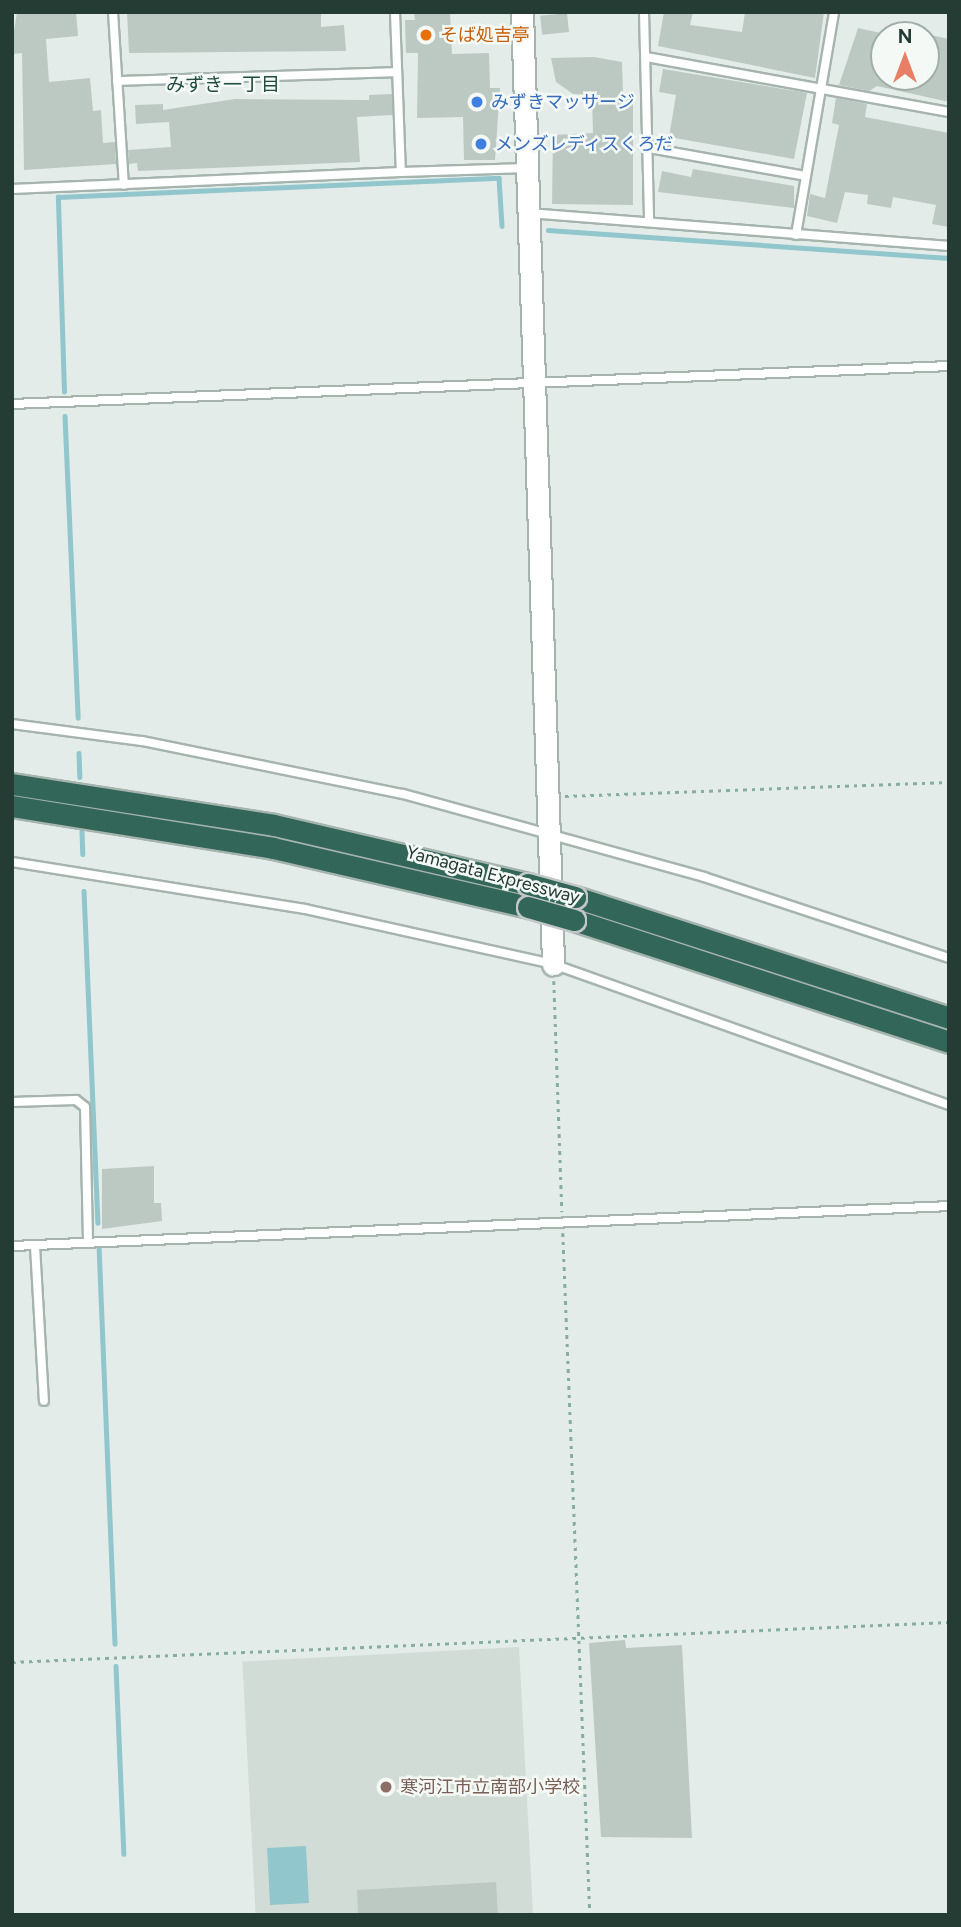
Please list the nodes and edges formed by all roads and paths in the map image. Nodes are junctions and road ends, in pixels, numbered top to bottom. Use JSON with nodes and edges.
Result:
{"nodes":[{"id":1,"x":113,"y":12,"type":"edge"},
{"id":2,"x":395,"y":12,"type":"edge"},
{"id":3,"x":522,"y":12,"type":"edge"},
{"id":4,"x":643,"y":12,"type":"edge"},
{"id":5,"x":834,"y":12,"type":"edge"},
{"id":6,"x":646,"y":57,"type":"junction"},
{"id":7,"x":396,"y":72,"type":"junction"},
{"id":8,"x":117,"y":82,"type":"junction"},
{"id":9,"x":821,"y":88,"type":"junction"},
{"id":10,"x":949,"y":112,"type":"edge"},
{"id":11,"x":649,"y":148,"type":"junction"},
{"id":12,"x":525,"y":168,"type":"junction"},
{"id":13,"x":401,"y":172,"type":"junction"},
{"id":14,"x":806,"y":176,"type":"junction"},
{"id":15,"x":124,"y":185,"type":"junction"},
{"id":16,"x":12,"y":190,"type":"edge"},
{"id":17,"x":526,"y":213,"type":"junction"},
{"id":18,"x":649,"y":222,"type":"junction"},
{"id":19,"x":796,"y":235,"type":"junction"},
{"id":20,"x":949,"y":246,"type":"edge"},
{"id":21,"x":949,"y":366,"type":"edge"},
{"id":22,"x":534,"y":382,"type":"junction"},
{"id":23,"x":12,"y":404,"type":"edge"},
{"id":24,"x":12,"y":724,"type":"edge"},
{"id":25,"x":949,"y":782,"type":"edge"},
{"id":26,"x":12,"y":784,"type":"edge"},
{"id":27,"x":547,"y":797,"type":"junction"},
{"id":28,"x":12,"y":806,"type":"edge"},
{"id":29,"x":548,"y":833,"type":"junction"},
{"id":30,"x":12,"y":862,"type":"edge"},
{"id":31,"x":949,"y":958,"type":"edge"},
{"id":32,"x":553,"y":964,"type":"junction"},
{"id":33,"x":949,"y":1018,"type":"edge"},
{"id":34,"x":949,"y":1042,"type":"edge"},
{"id":35,"x":12,"y":1102,"type":"edge"},
{"id":36,"x":949,"y":1105,"type":"edge"},
{"id":37,"x":949,"y":1206,"type":"edge"},
{"id":38,"x":563,"y":1225,"type":"junction"},
{"id":39,"x":89,"y":1243,"type":"junction"},
{"id":40,"x":12,"y":1246,"type":"edge"},
{"id":41,"x":35,"y":1246,"type":"junction"},
{"id":42,"x":44,"y":1401,"type":"dead end"},
{"id":43,"x":949,"y":1622,"type":"edge"},
{"id":44,"x":580,"y":1636,"type":"junction"},
{"id":45,"x":12,"y":1662,"type":"edge"},
{"id":46,"x":590,"y":1915,"type":"edge"}],
"edges":[{"from":1,"to":8,"type":"lane"},
{"from":2,"to":7,"type":"lane"},
{"from":3,"to":12,"type":"street"},
{"from":4,"to":6,"type":"lane"},
{"from":5,"to":9,"type":"lane"},
{"from":6,"to":9,"type":"lane"},
{"from":6,"to":11,"type":"lane"},
{"from":7,"to":8,"type":"lane"},
{"from":7,"to":13,"type":"lane"},
{"from":8,"to":15,"type":"lane"},
{"from":9,"to":10,"type":"lane"},
{"from":9,"to":14,"type":"lane"},
{"from":11,"to":14,"type":"lane"},
{"from":11,"to":18,"type":"lane"},
{"from":12,"to":13,"type":"lane"},
{"from":12,"to":17,"type":"street"},
{"from":13,"to":15,"type":"lane"},
{"from":14,"to":19,"type":"lane"},
{"from":15,"to":16,"type":"lane"},
{"from":17,"to":18,"type":"lane"},
{"from":17,"to":22,"type":"street"},
{"from":18,"to":19,"type":"lane"},
{"from":19,"to":20,"type":"lane"},
{"from":21,"to":22,"type":"lane"},
{"from":22,"to":23,"type":"lane"},
{"from":22,"to":27,"type":"street"},
{"from":24,"to":29,"type":"lane"},
{"from":25,"to":27,"type":"path"},
{"from":26,"to":33,"type":"highway","name":"Yamagata Expressway","bridge":true},
{"from":27,"to":29,"type":"street"},
{"from":28,"to":34,"type":"highway","name":"Yamagata Expressway","bridge":true},
{"from":29,"to":31,"type":"lane"},
{"from":29,"to":32,"type":"street"},
{"from":30,"to":32,"type":"lane"},
{"from":32,"to":36,"type":"lane"},
{"from":32,"to":38,"type":"path"},
{"from":35,"to":39,"type":"lane"},
{"from":37,"to":38,"type":"lane"},
{"from":38,"to":39,"type":"lane"},
{"from":38,"to":44,"type":"path"},
{"from":39,"to":41,"type":"lane"},
{"from":40,"to":41,"type":"lane"},
{"from":41,"to":42,"type":"lane"},
{"from":43,"to":44,"type":"path"},
{"from":44,"to":45,"type":"path"},
{"from":44,"to":46,"type":"path"}]}
